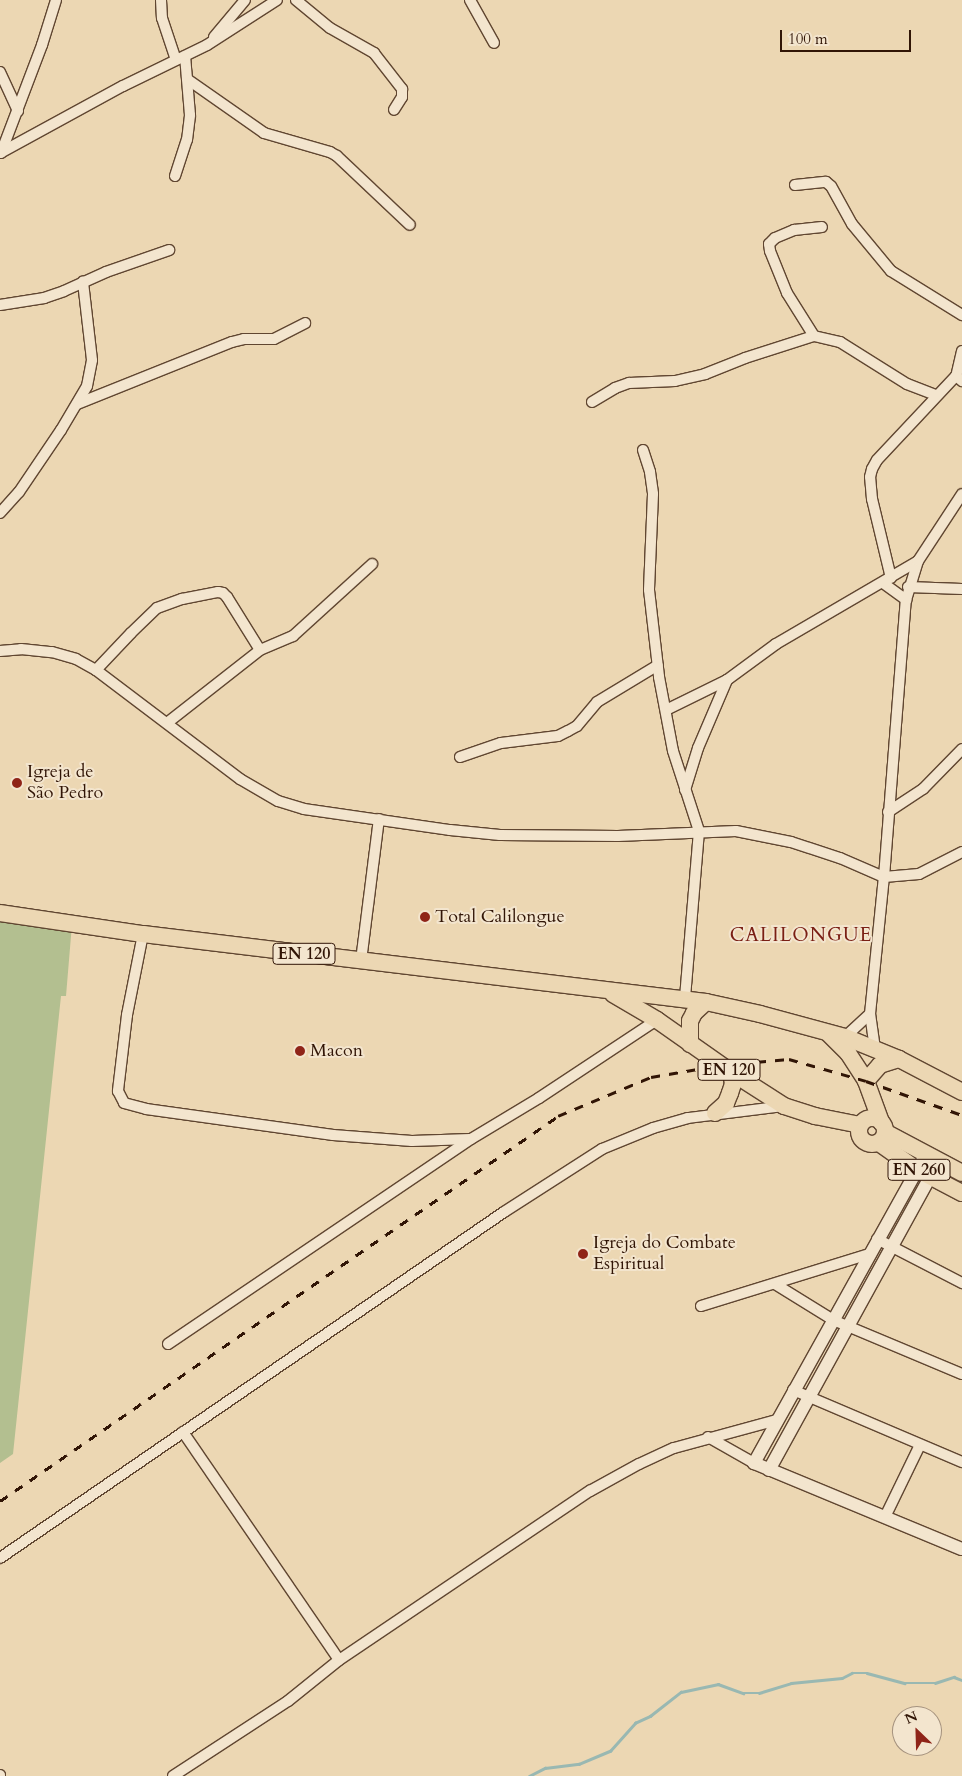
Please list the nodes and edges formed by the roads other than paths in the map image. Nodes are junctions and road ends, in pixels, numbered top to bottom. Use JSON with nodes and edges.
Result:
{"nodes":[{"id":1,"x":56,"y":0,"type":"edge"},
{"id":2,"x":162,"y":0,"type":"edge"},
{"id":3,"x":245,"y":0,"type":"edge"},
{"id":4,"x":277,"y":0,"type":"edge"},
{"id":5,"x":296,"y":0,"type":"edge"},
{"id":6,"x":470,"y":0,"type":"edge"},
{"id":7,"x":494,"y":42,"type":"dead end"},
{"id":8,"x":207,"y":45,"type":"junction"},
{"id":9,"x":180,"y":58,"type":"junction"},
{"id":10,"x":0,"y":72,"type":"edge"},
{"id":11,"x":187,"y":79,"type":"junction"},
{"id":12,"x":394,"y":110,"type":"dead end"},
{"id":13,"x":18,"y":111,"type":"junction"},
{"id":14,"x":0,"y":153,"type":"edge"},
{"id":15,"x":175,"y":176,"type":"dead end"},
{"id":16,"x":795,"y":185,"type":"dead end"},
{"id":17,"x":410,"y":225,"type":"dead end"},
{"id":18,"x":822,"y":228,"type":"dead end"},
{"id":19,"x":169,"y":250,"type":"dead end"},
{"id":20,"x":83,"y":282,"type":"junction"},
{"id":21,"x":0,"y":305,"type":"edge"},
{"id":22,"x":962,"y":315,"type":"edge"},
{"id":23,"x":305,"y":323,"type":"dead end"},
{"id":24,"x":814,"y":336,"type":"junction"},
{"id":25,"x":962,"y":351,"type":"edge"},
{"id":26,"x":959,"y":379,"type":"edge"},
{"id":27,"x":936,"y":395,"type":"junction"},
{"id":28,"x":592,"y":402,"type":"dead end"},
{"id":29,"x":77,"y":404,"type":"junction"},
{"id":30,"x":643,"y":450,"type":"dead end"},
{"id":31,"x":962,"y":494,"type":"edge"},
{"id":32,"x":0,"y":514,"type":"edge"},
{"id":33,"x":918,"y":561,"type":"junction"},
{"id":34,"x":372,"y":564,"type":"dead end"},
{"id":35,"x":887,"y":580,"type":"junction"},
{"id":36,"x":908,"y":587,"type":"junction"},
{"id":37,"x":962,"y":589,"type":"edge"},
{"id":38,"x":906,"y":600,"type":"junction"},
{"id":39,"x":260,"y":650,"type":"junction"},
{"id":40,"x":0,"y":651,"type":"edge"},
{"id":41,"x":658,"y":665,"type":"junction"},
{"id":42,"x":96,"y":670,"type":"junction"},
{"id":43,"x":727,"y":680,"type":"junction"},
{"id":44,"x":666,"y":710,"type":"junction"},
{"id":45,"x":167,"y":723,"type":"junction"},
{"id":46,"x":962,"y":750,"type":"edge"},
{"id":47,"x":460,"y":757,"type":"dead end"},
{"id":48,"x":684,"y":790,"type":"junction"},
{"id":49,"x":888,"y":812,"type":"junction"},
{"id":50,"x":379,"y":820,"type":"junction"},
{"id":51,"x":699,"y":831,"type":"junction"},
{"id":52,"x":962,"y":852,"type":"edge"},
{"id":53,"x":884,"y":877,"type":"junction"},
{"id":54,"x":0,"y":913,"type":"edge"},
{"id":55,"x":143,"y":934,"type":"junction"},
{"id":56,"x":361,"y":961,"type":"junction"},
{"id":57,"x":609,"y":991,"type":"junction"},
{"id":58,"x":685,"y":999,"type":"junction"},
{"id":59,"x":706,"y":1002,"type":"junction"},
{"id":60,"x":870,"y":1014,"type":"junction"},
{"id":61,"x":657,"y":1020,"type":"junction"},
{"id":62,"x":825,"y":1030,"type":"junction"},
{"id":63,"x":845,"y":1037,"type":"junction"},
{"id":64,"x":690,"y":1044,"type":"junction"},
{"id":65,"x":875,"y":1049,"type":"junction"},
{"id":66,"x":899,"y":1059,"type":"junction"},
{"id":67,"x":731,"y":1072,"type":"junction"},
{"id":68,"x":866,"y":1081,"type":"junction"},
{"id":69,"x":962,"y":1092,"type":"edge"},
{"id":70,"x":784,"y":1106,"type":"junction"},
{"id":71,"x":715,"y":1113,"type":"junction"},
{"id":72,"x":860,"y":1125,"type":"junction"},
{"id":73,"x":882,"y":1132,"type":"junction"},
{"id":74,"x":472,"y":1139,"type":"junction"},
{"id":75,"x":933,"y":1157,"type":"junction"},
{"id":76,"x":924,"y":1173,"type":"junction"},
{"id":77,"x":962,"y":1173,"type":"edge"},
{"id":78,"x":962,"y":1193,"type":"edge"},
{"id":79,"x":877,"y":1239,"type":"junction"},
{"id":80,"x":892,"y":1247,"type":"junction"},
{"id":81,"x":869,"y":1254,"type":"junction"},
{"id":82,"x":962,"y":1283,"type":"edge"},
{"id":83,"x":775,"y":1284,"type":"junction"},
{"id":84,"x":701,"y":1306,"type":"dead end"},
{"id":85,"x":833,"y":1320,"type":"junction"},
{"id":86,"x":848,"y":1327,"type":"junction"},
{"id":87,"x":168,"y":1344,"type":"dead end"},
{"id":88,"x":962,"y":1374,"type":"edge"},
{"id":89,"x":793,"y":1390,"type":"junction"},
{"id":90,"x":810,"y":1398,"type":"junction"},
{"id":91,"x":777,"y":1420,"type":"junction"},
{"id":92,"x":183,"y":1432,"type":"junction"},
{"id":93,"x":708,"y":1437,"type":"junction"},
{"id":94,"x":920,"y":1445,"type":"junction"},
{"id":95,"x":962,"y":1462,"type":"edge"},
{"id":96,"x":754,"y":1463,"type":"junction"},
{"id":97,"x":769,"y":1470,"type":"junction"},
{"id":98,"x":885,"y":1517,"type":"junction"},
{"id":99,"x":962,"y":1549,"type":"edge"},
{"id":100,"x":0,"y":1558,"type":"edge"},
{"id":101,"x":339,"y":1660,"type":"junction"},
{"id":102,"x":173,"y":1776,"type":"edge"}],
"edges":[{"from":1,"to":13,"type":"street"},
{"from":2,"to":9,"type":"street"},
{"from":3,"to":8,"type":"street"},
{"from":4,"to":8,"type":"street"},
{"from":5,"to":12,"type":"street"},
{"from":6,"to":7,"type":"street"},
{"from":8,"to":9,"type":"street"},
{"from":9,"to":11,"type":"street"},
{"from":9,"to":14,"type":"street"},
{"from":10,"to":13,"type":"street"},
{"from":11,"to":15,"type":"street"},
{"from":11,"to":17,"type":"street"},
{"from":13,"to":14,"type":"street"},
{"from":16,"to":22,"type":"street"},
{"from":18,"to":24,"type":"street"},
{"from":19,"to":20,"type":"street"},
{"from":20,"to":21,"type":"street"},
{"from":20,"to":29,"type":"street"},
{"from":23,"to":29,"type":"street"},
{"from":24,"to":27,"type":"street"},
{"from":24,"to":28,"type":"street"},
{"from":25,"to":26,"type":"street"},
{"from":26,"to":27,"type":"street"},
{"from":27,"to":35,"type":"street"},
{"from":29,"to":32,"type":"street"},
{"from":30,"to":41,"type":"street"},
{"from":31,"to":33,"type":"street"},
{"from":33,"to":35,"type":"street"},
{"from":33,"to":36,"type":"street"},
{"from":34,"to":39,"type":"street"},
{"from":35,"to":38,"type":"street"},
{"from":35,"to":43,"type":"street"},
{"from":36,"to":37,"type":"street"},
{"from":36,"to":38,"type":"street"},
{"from":38,"to":49,"type":"street"},
{"from":39,"to":42,"type":"street"},
{"from":39,"to":45,"type":"street"},
{"from":40,"to":42,"type":"street"},
{"from":41,"to":44,"type":"street"},
{"from":41,"to":47,"type":"street"},
{"from":42,"to":45,"type":"street"},
{"from":43,"to":44,"type":"street"},
{"from":43,"to":48,"type":"street"},
{"from":44,"to":48,"type":"street"},
{"from":45,"to":50,"type":"street"},
{"from":46,"to":49,"type":"street"},
{"from":48,"to":51,"type":"street"},
{"from":49,"to":53,"type":"street"},
{"from":50,"to":51,"type":"street"},
{"from":50,"to":56,"type":"street"},
{"from":51,"to":53,"type":"street"},
{"from":51,"to":58,"type":"street"},
{"from":52,"to":53,"type":"street"},
{"from":53,"to":60,"type":"street"},
{"from":54,"to":55,"type":"main road","number":"EN 120"},
{"from":55,"to":56,"type":"main road","number":"EN 120"},
{"from":55,"to":74,"type":"street"},
{"from":56,"to":57,"type":"main road","number":"EN 120"},
{"from":57,"to":58,"type":"main road","number":"EN 120"},
{"from":57,"to":61,"type":"main road","number":"EN 120"},
{"from":58,"to":59,"type":"main road","number":"EN 120"},
{"from":59,"to":62,"type":"main road","number":"EN 120"},
{"from":59,"to":64,"type":"main road"},
{"from":60,"to":63,"type":"street"},
{"from":60,"to":65,"type":"street"},
{"from":61,"to":64,"type":"main road","number":"EN 120"},
{"from":61,"to":74,"type":"street"},
{"from":62,"to":63,"type":"main road","number":"EN 120"},
{"from":62,"to":68,"type":"main road"},
{"from":63,"to":65,"type":"main road","number":"EN 120"},
{"from":64,"to":67,"type":"main road","number":"EN 120"},
{"from":65,"to":66,"type":"main road","number":"EN 120"},
{"from":66,"to":68,"type":"main road"},
{"from":66,"to":69,"type":"main road","number":"EN 120"},
{"from":67,"to":70,"type":"main road","number":"EN 120"},
{"from":67,"to":71,"type":"main road"},
{"from":68,"to":73,"type":"main road"},
{"from":70,"to":71,"type":"street"},
{"from":70,"to":72,"type":"main road","number":"EN 120"},
{"from":71,"to":92,"type":"street"},
{"from":72,"to":73,"type":"main road","number":"EN 120"},
{"from":72,"to":73,"type":"main road"},
{"from":73,"to":75,"type":"main road","number":"EN 260"},
{"from":73,"to":76,"type":"main road","number":"EN 260"},
{"from":74,"to":87,"type":"street"},
{"from":75,"to":76,"type":"street"},
{"from":75,"to":77,"type":"main road","number":"EN 260"},
{"from":76,"to":78,"type":"main road","number":"EN 260"},
{"from":76,"to":79,"type":"street"},
{"from":76,"to":80,"type":"street"},
{"from":79,"to":80,"type":"street"},
{"from":79,"to":81,"type":"street"},
{"from":80,"to":82,"type":"street"},
{"from":80,"to":86,"type":"street"},
{"from":81,"to":83,"type":"street"},
{"from":81,"to":85,"type":"street"},
{"from":83,"to":84,"type":"street"},
{"from":83,"to":85,"type":"street"},
{"from":85,"to":86,"type":"street"},
{"from":85,"to":89,"type":"street"},
{"from":86,"to":88,"type":"street"},
{"from":86,"to":90,"type":"street"},
{"from":89,"to":90,"type":"street"},
{"from":89,"to":91,"type":"street"},
{"from":90,"to":94,"type":"street"},
{"from":90,"to":97,"type":"street"},
{"from":91,"to":93,"type":"street"},
{"from":91,"to":96,"type":"street"},
{"from":92,"to":100,"type":"street"},
{"from":92,"to":101,"type":"street"},
{"from":93,"to":96,"type":"street"},
{"from":93,"to":101,"type":"street"},
{"from":94,"to":95,"type":"street"},
{"from":94,"to":98,"type":"street"},
{"from":96,"to":97,"type":"street"},
{"from":97,"to":98,"type":"street"},
{"from":98,"to":99,"type":"street"},
{"from":101,"to":102,"type":"street"}]}
